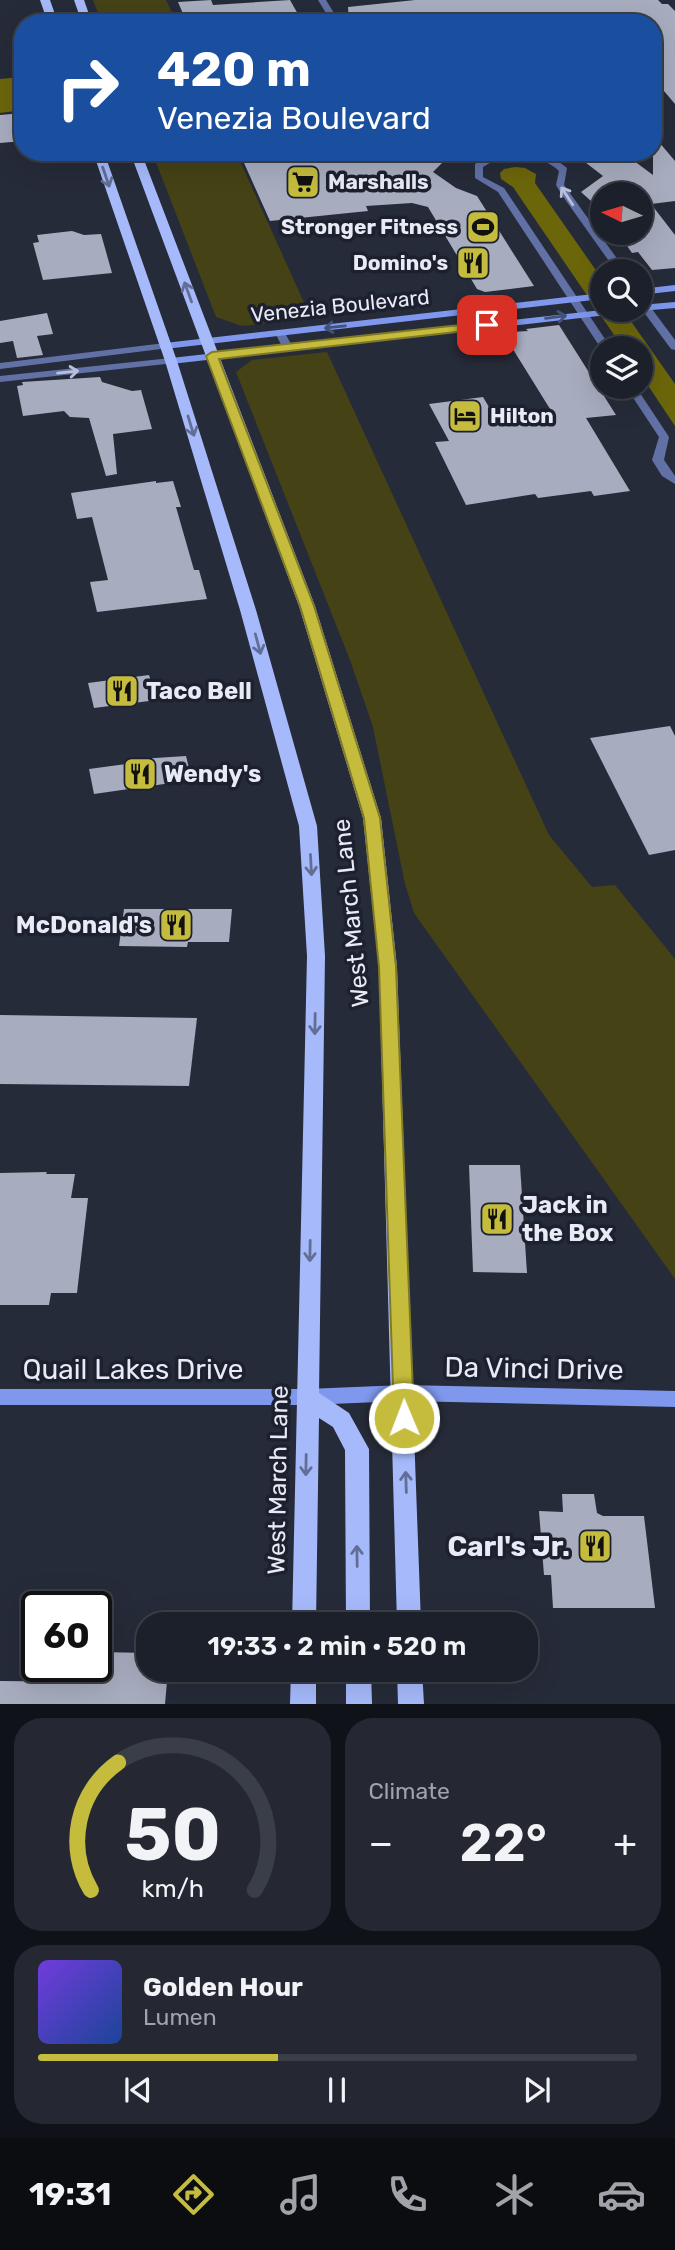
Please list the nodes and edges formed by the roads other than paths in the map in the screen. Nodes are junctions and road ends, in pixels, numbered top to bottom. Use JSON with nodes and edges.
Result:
{"nodes":[{"id":1,"x":101,"y":161,"type":"edge"},
{"id":2,"x":138,"y":161,"type":"edge"},
{"id":3,"x":480,"y":161,"type":"edge"},
{"id":4,"x":549,"y":161,"type":"edge"},
{"id":5,"x":612,"y":259,"type":"edge"},
{"id":6,"x":675,"y":288,"type":"edge"},
{"id":7,"x":653,"y":291,"type":"edge"},
{"id":8,"x":590,"y":297,"type":"edge"},
{"id":9,"x":573,"y":299,"type":"junction"},
{"id":10,"x":675,"y":304,"type":"edge"},
{"id":11,"x":653,"y":305,"type":"edge"},
{"id":12,"x":590,"y":313,"type":"edge"},
{"id":13,"x":583,"y":314,"type":"junction"},
{"id":14,"x":653,"y":318,"type":"edge"},
{"id":15,"x":281,"y":333,"type":"junction"},
{"id":16,"x":598,"y":336,"type":"edge"},
{"id":17,"x":206,"y":341,"type":"junction"},
{"id":18,"x":675,"y":346,"type":"edge"},
{"id":19,"x":288,"y":348,"type":"junction"},
{"id":20,"x":168,"y":353,"type":"junction"},
{"id":21,"x":212,"y":356,"type":"junction"},
{"id":22,"x":0,"y":366,"type":"edge"},
{"id":23,"x":0,"y":379,"type":"edge"},
{"id":24,"x":639,"y":399,"type":"edge"},
{"id":25,"x":675,"y":481,"type":"edge"},
{"id":26,"x":404,"y":1393,"type":"junction"},
{"id":27,"x":0,"y":1397,"type":"edge"},
{"id":28,"x":307,"y":1397,"type":"junction"},
{"id":29,"x":675,"y":1399,"type":"edge"},
{"id":30,"x":304,"y":1612,"type":"edge"},
{"id":31,"x":358,"y":1612,"type":"edge"},
{"id":32,"x":409,"y":1612,"type":"edge"},
{"id":33,"x":304,"y":1682,"type":"edge"},
{"id":34,"x":359,"y":1682,"type":"edge"},
{"id":35,"x":410,"y":1682,"type":"edge"},
{"id":36,"x":303,"y":1704,"type":"edge"},
{"id":37,"x":359,"y":1704,"type":"edge"},
{"id":38,"x":411,"y":1704,"type":"edge"}],
"edges":[{"from":1,"to":20,"type":"main road","name":"West March Lane","one_way":true},
{"from":17,"to":2,"type":"main road","name":"West March Lane","one_way":true},
{"from":3,"to":9,"type":"street"},
{"from":5,"to":4,"type":"street","one_way":true},
{"from":6,"to":7,"type":"street"},
{"from":8,"to":9,"type":"street","name":"Venezia Boulevard"},
{"from":9,"to":13,"type":"street"},
{"from":9,"to":15,"type":"street","name":"Venezia Boulevard","one_way":true},
{"from":10,"to":11,"type":"street"},
{"from":12,"to":13,"type":"street","name":"Venezia Boulevard"},
{"from":13,"to":16,"type":"street"},
{"from":19,"to":13,"type":"street","name":"Venezia Boulevard","one_way":true},
{"from":14,"to":18,"type":"street"},
{"from":15,"to":17,"type":"street","name":"Venezia Boulevard"},
{"from":15,"to":19,"type":"street"},
{"from":17,"to":20,"type":"street","name":"Venezia Boulevard"},
{"from":17,"to":21,"type":"main road","name":"West March Lane"},
{"from":19,"to":21,"type":"street","name":"Venezia Boulevard"},
{"from":20,"to":21,"type":"street","name":"Venezia Boulevard"},
{"from":20,"to":22,"type":"street"},
{"from":23,"to":20,"type":"street","one_way":true},
{"from":20,"to":28,"type":"main road","name":"West March Lane","one_way":true},
{"from":21,"to":26,"type":"main road","name":"West March Lane"},
{"from":24,"to":25,"type":"street"},
{"from":26,"to":28,"type":"street","name":"Da Vinci Drive"},
{"from":26,"to":29,"type":"street","name":"Da Vinci Drive"},
{"from":32,"to":26,"type":"main road","name":"West March Lane","one_way":true},
{"from":27,"to":28,"type":"street","name":"Quail Lakes Drive"},
{"from":28,"to":30,"type":"main road","name":"West March Lane","one_way":true},
{"from":31,"to":28,"type":"main road","one_way":true},
{"from":33,"to":36,"type":"main road"},
{"from":34,"to":37,"type":"main road"},
{"from":35,"to":38,"type":"main road"}]}
